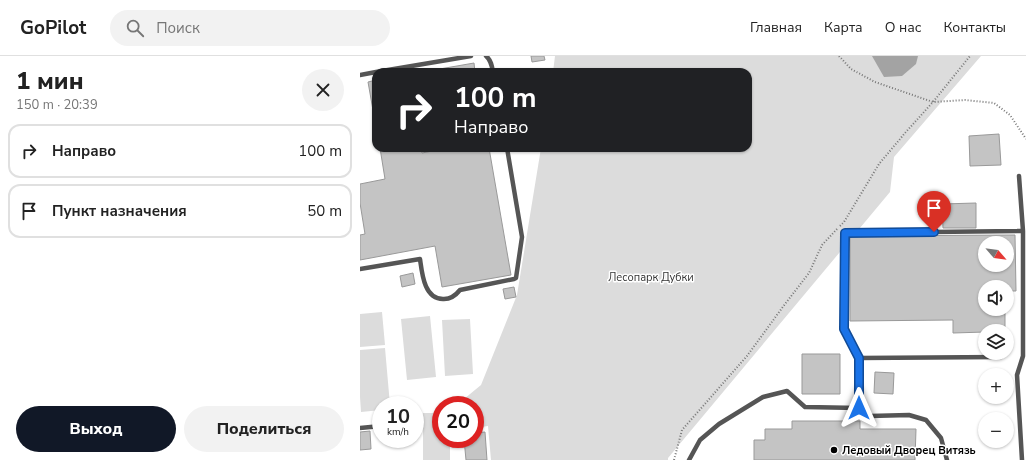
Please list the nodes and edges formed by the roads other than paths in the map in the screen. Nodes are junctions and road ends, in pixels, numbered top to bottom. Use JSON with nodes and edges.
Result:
{"nodes":[{"id":1,"x":471,"y":56,"type":"edge"},
{"id":2,"x":486,"y":56,"type":"edge"},
{"id":3,"x":400,"y":68,"type":"edge"},
{"id":4,"x":492,"y":68,"type":"edge"},
{"id":5,"x":372,"y":73,"type":"edge"},
{"id":6,"x":360,"y":75,"type":"edge"},
{"id":7,"x":508,"y":152,"type":"edge"},
{"id":8,"x":1018,"y":176,"type":"dead end"},
{"id":9,"x":1023,"y":231,"type":"junction"},
{"id":10,"x":360,"y":269,"type":"edge"},
{"id":11,"x":978,"y":357,"type":"edge"},
{"id":12,"x":859,"y":358,"type":"junction"},
{"id":13,"x":859,"y":408,"type":"junction"},
{"id":14,"x":372,"y":427,"type":"edge"},
{"id":15,"x":360,"y":428,"type":"edge"},
{"id":16,"x":689,"y":460,"type":"edge"},
{"id":17,"x":947,"y":460,"type":"edge"},
{"id":18,"x":1022,"y":460,"type":"edge"}],
"edges":[{"from":1,"to":3,"type":"lane"},
{"from":2,"to":4,"type":"lane"},
{"from":5,"to":6,"type":"lane"},
{"from":7,"to":10,"type":"lane"},
{"from":8,"to":9,"type":"lane"},
{"from":9,"to":12,"type":"lane"},
{"from":9,"to":18,"type":"lane"},
{"from":11,"to":12,"type":"lane"},
{"from":12,"to":13,"type":"lane"},
{"from":13,"to":16,"type":"lane"},
{"from":13,"to":17,"type":"lane"},
{"from":14,"to":15,"type":"lane"}]}
